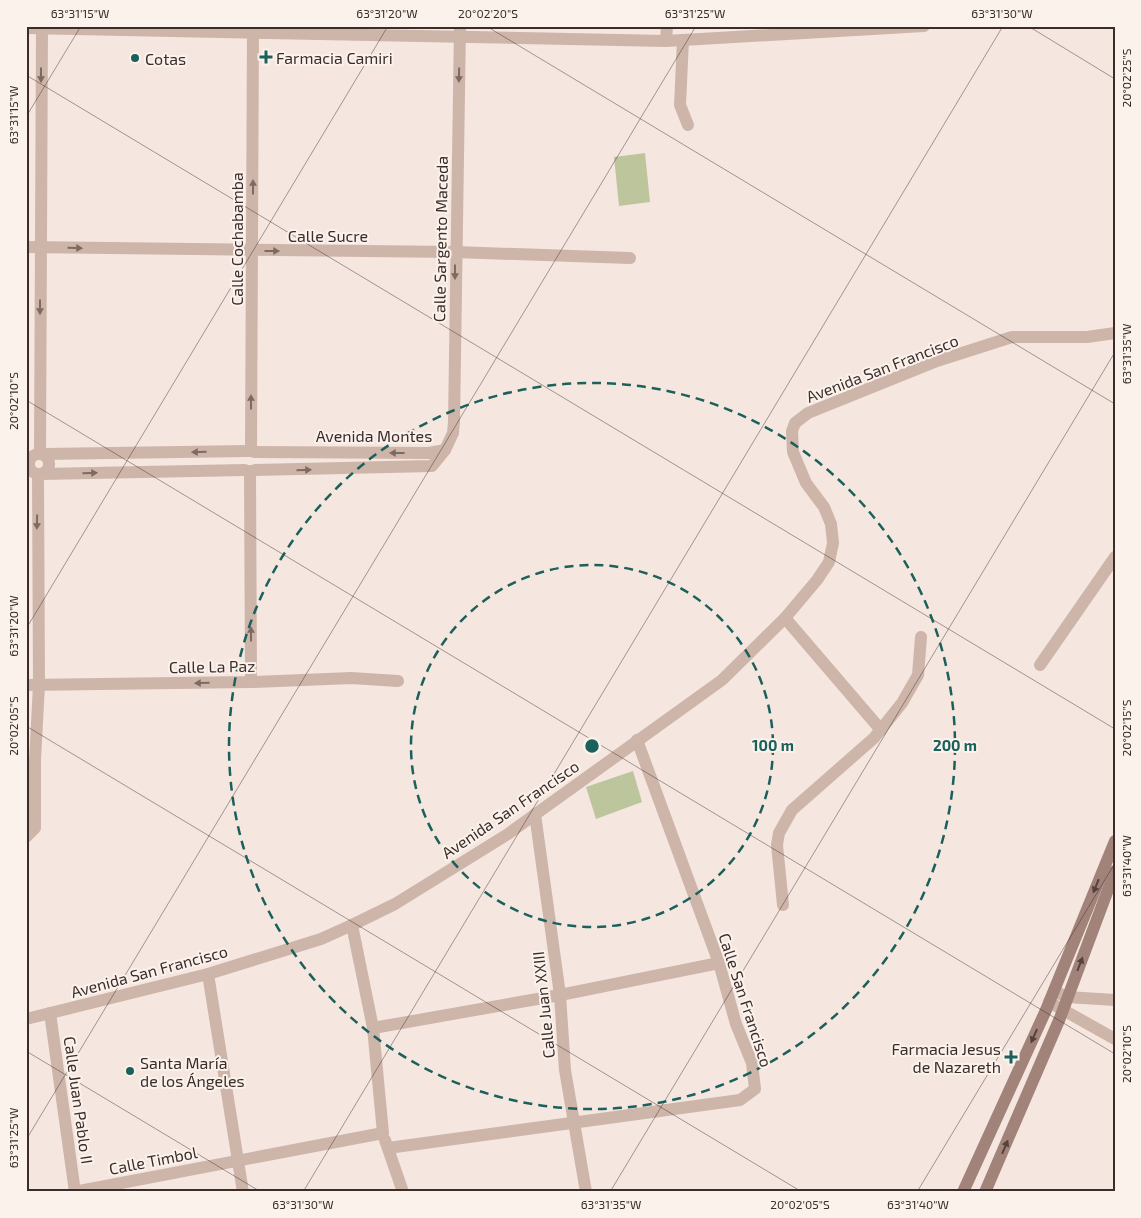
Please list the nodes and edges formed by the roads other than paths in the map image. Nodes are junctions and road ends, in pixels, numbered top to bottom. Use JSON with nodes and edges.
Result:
{"nodes":[{"id":1,"x":666,"y":26,"type":"edge"},
{"id":2,"x":924,"y":26,"type":"edge"},
{"id":3,"x":42,"y":27,"type":"edge"},
{"id":4,"x":26,"y":28,"type":"edge"},
{"id":5,"x":869,"y":28,"type":"edge"},
{"id":6,"x":253,"y":30,"type":"edge"},
{"id":7,"x":460,"y":32,"type":"edge"},
{"id":8,"x":682,"y":40,"type":"junction"},
{"id":9,"x":666,"y":41,"type":"junction"},
{"id":10,"x":688,"y":125,"type":"dead end"},
{"id":11,"x":26,"y":247,"type":"edge"},
{"id":12,"x":40,"y":248,"type":"junction"},
{"id":13,"x":252,"y":250,"type":"junction"},
{"id":14,"x":455,"y":252,"type":"junction"},
{"id":15,"x":630,"y":258,"type":"dead end"},
{"id":16,"x":1115,"y":333,"type":"edge"},
{"id":17,"x":446,"y":450,"type":"junction"},
{"id":18,"x":251,"y":451,"type":"junction"},
{"id":19,"x":36,"y":454,"type":"edge"},
{"id":20,"x":250,"y":471,"type":"junction"},
{"id":21,"x":35,"y":473,"type":"edge"},
{"id":22,"x":1115,"y":558,"type":"edge"},
{"id":23,"x":784,"y":618,"type":"junction"},
{"id":24,"x":921,"y":637,"type":"dead end"},
{"id":25,"x":1040,"y":665,"type":"dead end"},
{"id":26,"x":398,"y":681,"type":"dead end"},
{"id":27,"x":251,"y":682,"type":"junction"},
{"id":28,"x":32,"y":685,"type":"edge"},
{"id":29,"x":881,"y":730,"type":"junction"},
{"id":30,"x":637,"y":740,"type":"junction"},
{"id":31,"x":31,"y":761,"type":"edge"},
{"id":32,"x":535,"y":814,"type":"junction"},
{"id":33,"x":26,"y":837,"type":"edge"},
{"id":34,"x":1115,"y":841,"type":"edge"},
{"id":35,"x":1115,"y":871,"type":"edge"},
{"id":36,"x":783,"y":905,"type":"dead end"},
{"id":37,"x":352,"y":925,"type":"junction"},
{"id":38,"x":719,"y":963,"type":"junction"},
{"id":39,"x":208,"y":974,"type":"junction"},
{"id":40,"x":560,"y":996,"type":"junction"},
{"id":41,"x":1052,"y":996,"type":"junction"},
{"id":42,"x":1115,"y":1000,"type":"edge"},
{"id":43,"x":1065,"y":1003,"type":"junction"},
{"id":44,"x":50,"y":1013,"type":"junction"},
{"id":45,"x":26,"y":1019,"type":"edge"},
{"id":46,"x":373,"y":1028,"type":"junction"},
{"id":47,"x":1115,"y":1039,"type":"edge"},
{"id":48,"x":574,"y":1123,"type":"junction"},
{"id":49,"x":383,"y":1133,"type":"junction"},
{"id":50,"x":388,"y":1148,"type":"junction"},
{"id":51,"x":238,"y":1160,"type":"junction"},
{"id":52,"x":75,"y":1192,"type":"edge"},
{"id":53,"x":243,"y":1192,"type":"edge"},
{"id":54,"x":404,"y":1192,"type":"edge"},
{"id":55,"x":586,"y":1192,"type":"edge"},
{"id":56,"x":963,"y":1192,"type":"edge"},
{"id":57,"x":985,"y":1192,"type":"edge"}],
"edges":[{"from":1,"to":9,"type":"street"},
{"from":2,"to":5,"type":"street"},
{"from":3,"to":4,"type":"street"},
{"from":3,"to":6,"type":"street"},
{"from":3,"to":12,"type":"street","one_way":true},
{"from":5,"to":8,"type":"street"},
{"from":6,"to":7,"type":"street"},
{"from":13,"to":6,"type":"street","name":"Calle Cochabamba","one_way":true},
{"from":7,"to":9,"type":"street"},
{"from":7,"to":14,"type":"street","name":"Calle Sargento Maceda","one_way":true},
{"from":8,"to":9,"type":"street"},
{"from":8,"to":10,"type":"street"},
{"from":11,"to":12,"type":"street","name":"Calle Sucre"},
{"from":12,"to":13,"type":"street","name":"Calle Sucre","one_way":true},
{"from":12,"to":19,"type":"street","one_way":true},
{"from":13,"to":14,"type":"street","name":"Calle Sucre","one_way":true},
{"from":18,"to":13,"type":"street","name":"Calle Cochabamba","one_way":true},
{"from":14,"to":15,"type":"street","name":"Calle Sucre"},
{"from":14,"to":17,"type":"street","name":"Calle Sargento Maceda","one_way":true},
{"from":16,"to":23,"type":"street","name":"Avenida San Francisco"},
{"from":17,"to":18,"type":"street","name":"Avenida Montes","one_way":true},
{"from":20,"to":17,"type":"street","name":"Avenida Montes","one_way":true},
{"from":18,"to":19,"type":"street","name":"Avenida Montes","one_way":true},
{"from":18,"to":20,"type":"street","name":"Calle Cochabamba"},
{"from":19,"to":21,"type":"street"},
{"from":21,"to":20,"type":"street","name":"Avenida Montes","one_way":true},
{"from":27,"to":20,"type":"street","one_way":true},
{"from":21,"to":28,"type":"street","one_way":true},
{"from":22,"to":25,"type":"street"},
{"from":23,"to":29,"type":"street"},
{"from":23,"to":30,"type":"street","name":"Avenida San Francisco"},
{"from":24,"to":29,"type":"street"},
{"from":26,"to":27,"type":"street","name":"Calle La Paz"},
{"from":27,"to":28,"type":"street","name":"Calle La Paz","one_way":true},
{"from":28,"to":31,"type":"street"},
{"from":29,"to":36,"type":"street"},
{"from":30,"to":32,"type":"street","name":"Avenida San Francisco"},
{"from":30,"to":38,"type":"street","name":"Calle San Francisco"},
{"from":31,"to":33,"type":"street"},
{"from":32,"to":37,"type":"street","name":"Avenida San Francisco"},
{"from":32,"to":40,"type":"street","name":"Calle Juan XXIII"},
{"from":34,"to":41,"type":"main road","one_way":true},
{"from":43,"to":35,"type":"main road","one_way":true},
{"from":37,"to":39,"type":"street","name":"Avenida San Francisco"},
{"from":37,"to":46,"type":"street"},
{"from":38,"to":40,"type":"street"},
{"from":38,"to":48,"type":"street","name":"Calle San Francisco"},
{"from":39,"to":44,"type":"street","name":"Avenida San Francisco"},
{"from":39,"to":51,"type":"street"},
{"from":40,"to":46,"type":"street"},
{"from":40,"to":48,"type":"street","name":"Calle Juan XXIII"},
{"from":41,"to":43,"type":"street"},
{"from":41,"to":56,"type":"main road","one_way":true},
{"from":42,"to":43,"type":"street"},
{"from":43,"to":47,"type":"street"},
{"from":57,"to":43,"type":"main road","one_way":true},
{"from":44,"to":45,"type":"street","name":"Avenida San Francisco"},
{"from":44,"to":52,"type":"street","name":"Calle Juan Pablo II"},
{"from":46,"to":49,"type":"street"},
{"from":48,"to":50,"type":"street","name":"Calle San Francisco"},
{"from":48,"to":55,"type":"street","name":"Calle Juan XXIII"},
{"from":49,"to":50,"type":"street"},
{"from":49,"to":51,"type":"street","name":"Calle Timbol"},
{"from":50,"to":54,"type":"street"},
{"from":51,"to":52,"type":"street","name":"Calle Timbol"},
{"from":51,"to":53,"type":"street"}]}
